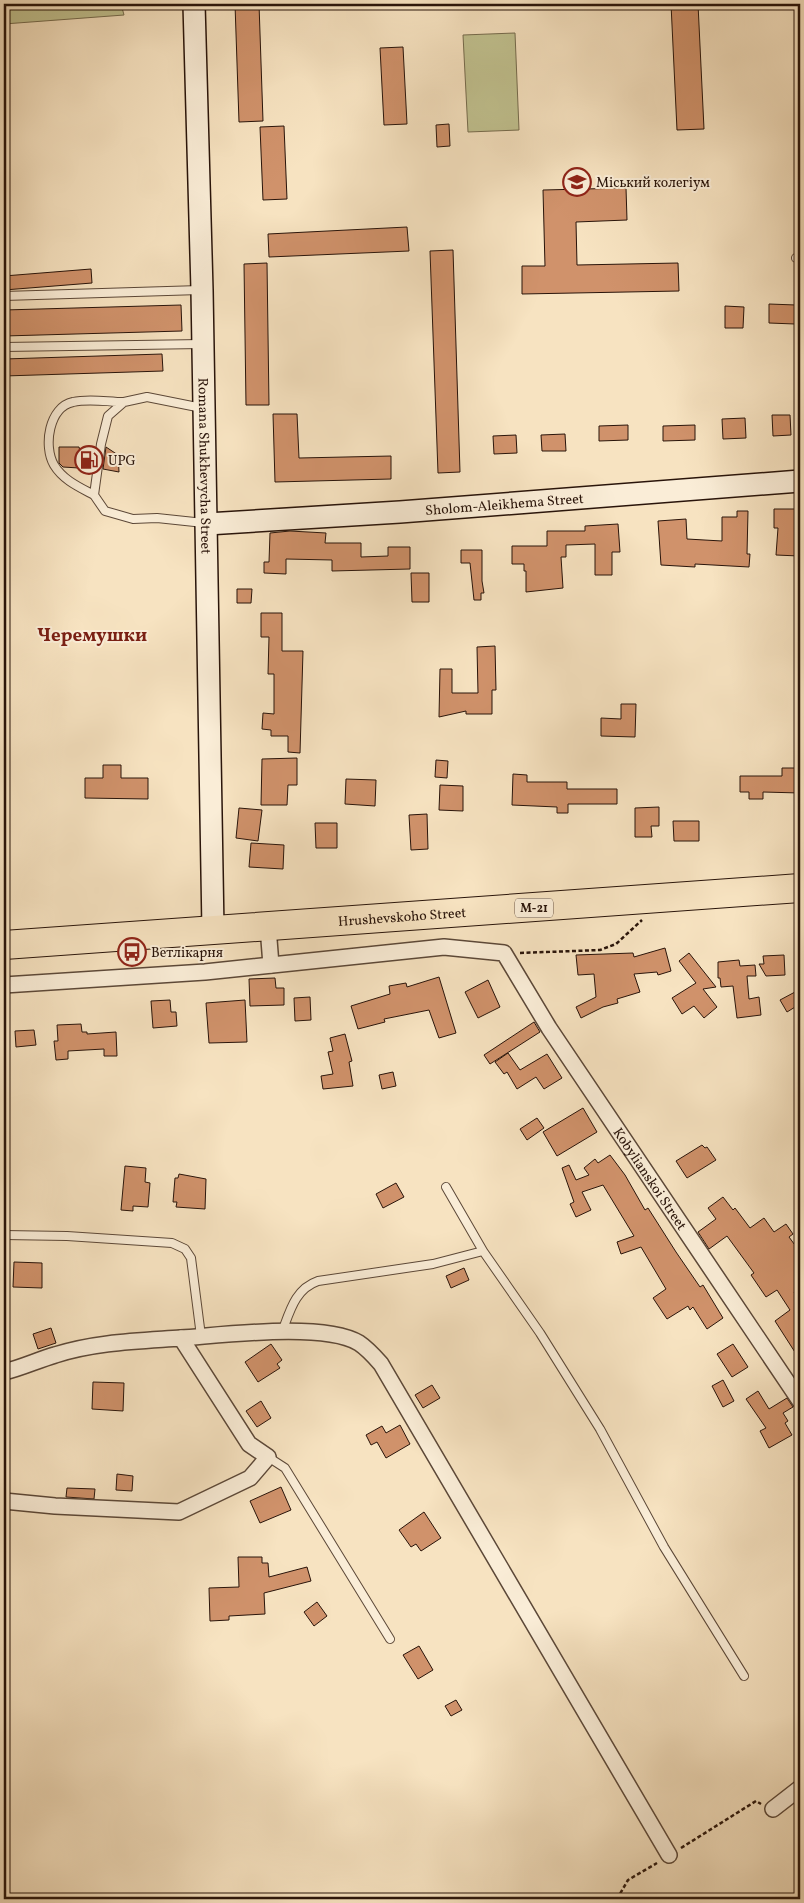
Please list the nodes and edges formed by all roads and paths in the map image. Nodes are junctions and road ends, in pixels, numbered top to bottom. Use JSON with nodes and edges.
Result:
{"nodes":[{"id":1,"x":194,"y":4,"type":"edge"},
{"id":2,"x":202,"y":290,"type":"junction"},
{"id":3,"x":4,"y":296,"type":"edge"},
{"id":4,"x":202,"y":344,"type":"junction"},
{"id":5,"x":4,"y":347,"type":"edge"},
{"id":6,"x":124,"y":402,"type":"junction"},
{"id":7,"x":204,"y":409,"type":"junction"},
{"id":8,"x":800,"y":481,"type":"edge"},
{"id":9,"x":94,"y":495,"type":"junction"},
{"id":10,"x":207,"y":524,"type":"junction"},
{"id":11,"x":800,"y":888,"type":"edge"},
{"id":12,"x":658,"y":899,"type":"junction"},
{"id":13,"x":268,"y":927,"type":"junction"},
{"id":14,"x":213,"y":930,"type":"junction"},
{"id":15,"x":4,"y":945,"type":"edge"},
{"id":16,"x":504,"y":954,"type":"junction"},
{"id":17,"x":271,"y":965,"type":"junction"},
{"id":18,"x":4,"y":985,"type":"edge"},
{"id":19,"x":446,"y":1187,"type":"dead end"},
{"id":20,"x":4,"y":1235,"type":"edge"},
{"id":21,"x":483,"y":1251,"type":"junction"},
{"id":22,"x":282,"y":1332,"type":"junction"},
{"id":23,"x":201,"y":1336,"type":"junction"},
{"id":24,"x":181,"y":1338,"type":"junction"},
{"id":25,"x":4,"y":1372,"type":"edge"},
{"id":26,"x":800,"y":1401,"type":"edge"},
{"id":27,"x":268,"y":1457,"type":"junction"},
{"id":28,"x":4,"y":1502,"type":"edge"},
{"id":29,"x":390,"y":1639,"type":"dead end"},
{"id":30,"x":744,"y":1676,"type":"dead end"},
{"id":31,"x":800,"y":1788,"type":"edge"},
{"id":32,"x":773,"y":1809,"type":"joint"},
{"id":33,"x":669,"y":1855,"type":"junction"},
{"id":34,"x":617,"y":1899,"type":"edge"}],
"edges":[{"from":1,"to":2,"type":"street","name":"Romana Shukhevycha Street"},
{"from":2,"to":3,"type":"lane"},
{"from":2,"to":4,"type":"street","name":"Romana Shukhevycha Street"},
{"from":4,"to":5,"type":"lane"},
{"from":4,"to":7,"type":"street","name":"Romana Shukhevycha Street"},
{"from":6,"to":7,"type":"lane"},
{"from":6,"to":9,"type":"lane"},
{"from":6,"to":9,"type":"lane"},
{"from":7,"to":10,"type":"street","name":"Romana Shukhevycha Street"},
{"from":8,"to":10,"type":"street","name":"Sholom-Aleikhema Street"},
{"from":9,"to":10,"type":"lane"},
{"from":10,"to":14,"type":"street","name":"Romana Shukhevycha Street"},
{"from":11,"to":12,"type":"highway","name":"Hrushevskoho Street","number":"М-21"},
{"from":12,"to":13,"type":"highway","name":"Hrushevskoho Street","number":"М-21"},
{"from":12,"to":16,"type":"path"},
{"from":13,"to":14,"type":"highway","name":"Hrushevskoho Street","number":"М-21"},
{"from":13,"to":17,"type":"street"},
{"from":14,"to":15,"type":"highway","name":"Hrushevskoho Street","number":"М-21"},
{"from":16,"to":17,"type":"street"},
{"from":16,"to":26,"type":"street","name":"Kobylianskoi Street"},
{"from":17,"to":18,"type":"street"},
{"from":19,"to":21,"type":"lane"},
{"from":20,"to":23,"type":"lane"},
{"from":21,"to":22,"type":"lane"},
{"from":21,"to":30,"type":"lane"},
{"from":22,"to":23,"type":"street"},
{"from":22,"to":33,"type":"street"},
{"from":23,"to":24,"type":"street"},
{"from":24,"to":25,"type":"street"},
{"from":24,"to":27,"type":"street"},
{"from":27,"to":28,"type":"street"},
{"from":27,"to":29,"type":"lane"},
{"from":31,"to":32,"type":"street"},
{"from":32,"to":33,"type":"path"},
{"from":33,"to":34,"type":"path"}]}
